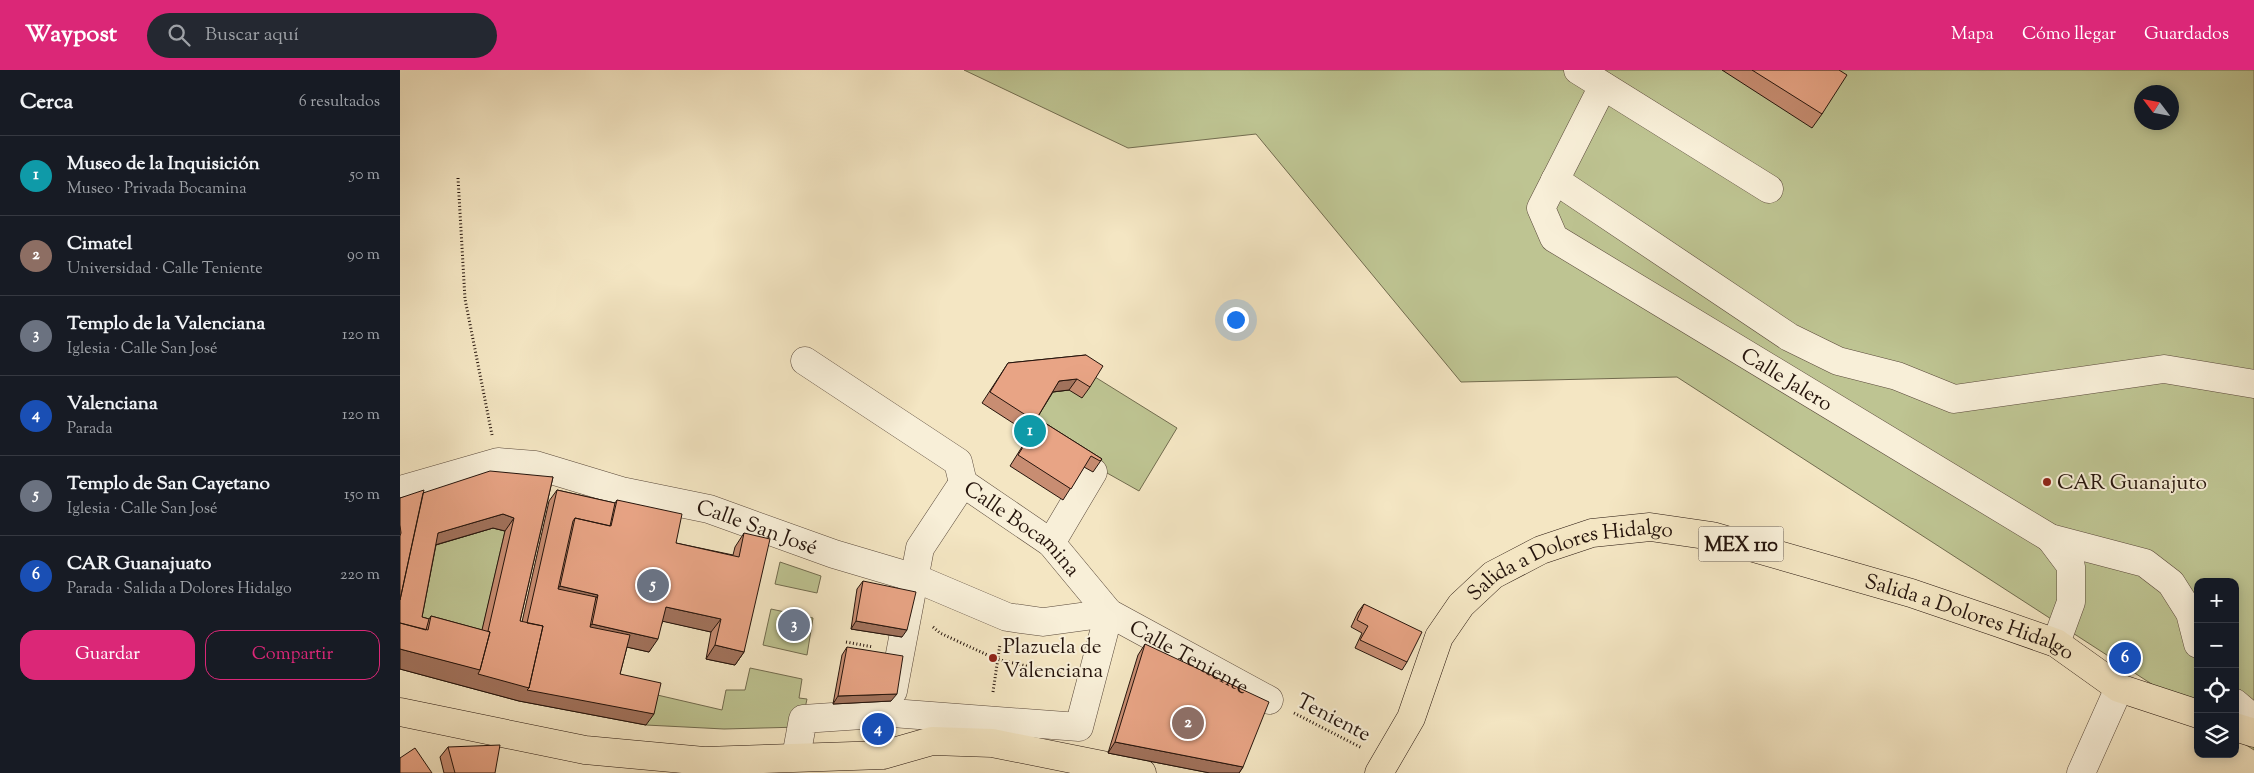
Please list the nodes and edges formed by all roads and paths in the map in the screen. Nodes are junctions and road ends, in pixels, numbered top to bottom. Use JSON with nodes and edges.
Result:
{"nodes":[{"id":1,"x":1578,"y":70,"type":"edge"},
{"id":2,"x":1603,"y":86,"type":"junction"},
{"id":3,"x":458,"y":178,"type":"dead end"},
{"id":4,"x":1555,"y":180,"type":"junction"},
{"id":5,"x":1769,"y":189,"type":"dead end"},
{"id":6,"x":805,"y":361,"type":"dead end"},
{"id":7,"x":2254,"y":384,"type":"edge"},
{"id":8,"x":498,"y":462,"type":"junction"},
{"id":9,"x":1093,"y":472,"type":"edge"},
{"id":10,"x":963,"y":483,"type":"junction"},
{"id":11,"x":400,"y":490,"type":"edge"},
{"id":12,"x":2050,"y":538,"type":"junction"},
{"id":13,"x":1051,"y":543,"type":"junction"},
{"id":14,"x":915,"y":578,"type":"junction"},
{"id":15,"x":1109,"y":613,"type":"junction"},
{"id":16,"x":1007,"y":617,"type":"junction"},
{"id":17,"x":2194,"y":628,"type":"edge"},
{"id":18,"x":902,"y":637,"type":"junction"},
{"id":19,"x":2056,"y":643,"type":"junction"},
{"id":20,"x":996,"y":659,"type":"junction"},
{"id":21,"x":1091,"y":680,"type":"junction"},
{"id":22,"x":2119,"y":688,"type":"junction"},
{"id":23,"x":1269,"y":700,"type":"joint"},
{"id":24,"x":2239,"y":706,"type":"edge"},
{"id":25,"x":400,"y":712,"type":"edge"},
{"id":26,"x":892,"y":713,"type":"junction"},
{"id":27,"x":2195,"y":713,"type":"edge"},
{"id":28,"x":2254,"y":719,"type":"edge"},
{"id":29,"x":990,"y":720,"type":"junction"},
{"id":30,"x":2239,"y":728,"type":"edge"},
{"id":31,"x":2254,"y":733,"type":"edge"},
{"id":32,"x":796,"y":757,"type":"junction"},
{"id":33,"x":1382,"y":766,"type":"edge"},
{"id":34,"x":695,"y":767,"type":"edge"},
{"id":35,"x":1142,"y":773,"type":"edge"},
{"id":36,"x":2081,"y":773,"type":"edge"}],
"edges":[{"from":1,"to":2,"type":"street"},
{"from":2,"to":4,"type":"street"},
{"from":2,"to":5,"type":"street"},
{"from":3,"to":8,"type":"path"},
{"from":4,"to":7,"type":"street"},
{"from":4,"to":12,"type":"street","name":"Calle Jalero"},
{"from":6,"to":10,"type":"street"},
{"from":8,"to":11,"type":"street","name":"Calle San José"},
{"from":8,"to":14,"type":"street","name":"Calle San José"},
{"from":9,"to":13,"type":"street"},
{"from":10,"to":13,"type":"street","name":"Calle Bocamina"},
{"from":10,"to":14,"type":"street","name":"Calle Bocamina"},
{"from":12,"to":17,"type":"street","name":"Calle Jalero"},
{"from":12,"to":19,"type":"street","name":"Calle Jalero"},
{"from":13,"to":15,"type":"street","name":"Calle Bocamina"},
{"from":14,"to":16,"type":"street","name":"Calle San José"},
{"from":14,"to":18,"type":"street","name":"Calle Bocamina"},
{"from":15,"to":16,"type":"street","name":"Calle San José"},
{"from":15,"to":21,"type":"street"},
{"from":15,"to":23,"type":"street","name":"Calle Teniente"},
{"from":16,"to":20,"type":"path"},
{"from":18,"to":20,"type":"path"},
{"from":18,"to":26,"type":"street","name":"Calle Bocamina"},
{"from":19,"to":22,"type":"main road","name":"Salida a Dolores Hidalgo","number":"MEX 110"},
{"from":19,"to":33,"type":"main road","name":"Salida a Dolores Hidalgo","number":"MEX 110"},
{"from":20,"to":21,"type":"path"},
{"from":20,"to":29,"type":"path"},
{"from":21,"to":29,"type":"street"},
{"from":22,"to":27,"type":"main road","name":"Salida a Dolores Hidalgo","number":"MEX 110"},
{"from":22,"to":36,"type":"street"},
{"from":23,"to":33,"type":"path","name":"Teniente"},
{"from":24,"to":28,"type":"street"},
{"from":25,"to":34,"type":"main road"},
{"from":26,"to":29,"type":"street"},
{"from":26,"to":32,"type":"street"},
{"from":30,"to":31,"type":"main road"},
{"from":32,"to":34,"type":"main road"},
{"from":32,"to":35,"type":"main road"}]}
